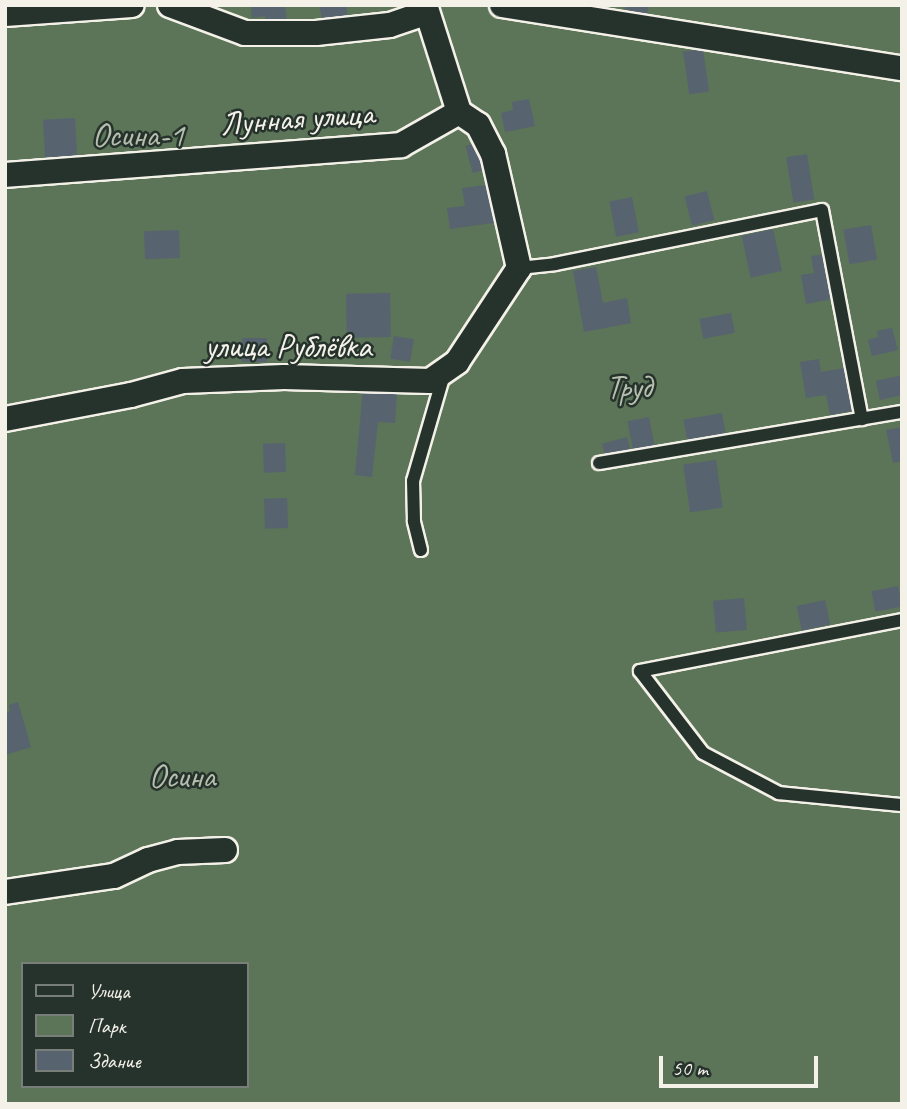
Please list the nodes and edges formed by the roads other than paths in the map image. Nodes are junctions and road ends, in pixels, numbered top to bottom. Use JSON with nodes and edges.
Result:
{"nodes":[{"id":1,"x":132,"y":5,"type":"edge"},
{"id":2,"x":170,"y":5,"type":"edge"},
{"id":3,"x":502,"y":5,"type":"edge"},
{"id":4,"x":426,"y":8,"type":"edge"},
{"id":5,"x":5,"y":14,"type":"edge"},
{"id":6,"x":902,"y":68,"type":"edge"},
{"id":7,"x":459,"y":112,"type":"junction"},
{"id":8,"x":5,"y":175,"type":"edge"},
{"id":9,"x":519,"y":268,"type":"junction"},
{"id":10,"x":445,"y":370,"type":"junction"},
{"id":11,"x":902,"y":412,"type":"edge"},
{"id":12,"x":5,"y":419,"type":"edge"},
{"id":13,"x":862,"y":419,"type":"junction"},
{"id":14,"x":599,"y":463,"type":"dead end"},
{"id":15,"x":421,"y":550,"type":"dead end"},
{"id":16,"x":902,"y":620,"type":"edge"},
{"id":17,"x":902,"y":806,"type":"edge"},
{"id":18,"x":225,"y":850,"type":"dead end"},
{"id":19,"x":5,"y":892,"type":"edge"}],
"edges":[{"from":1,"to":5,"type":"street"},
{"from":2,"to":4,"type":"street"},
{"from":3,"to":6,"type":"street"},
{"from":4,"to":7,"type":"street"},
{"from":7,"to":8,"type":"street","name":"Лунная улица"},
{"from":7,"to":9,"type":"street"},
{"from":9,"to":10,"type":"street","name":"улица Рублёвка"},
{"from":9,"to":13,"type":"lane"},
{"from":10,"to":12,"type":"street","name":"улица Рублёвка"},
{"from":10,"to":15,"type":"lane"},
{"from":11,"to":13,"type":"lane"},
{"from":13,"to":14,"type":"lane"},
{"from":16,"to":17,"type":"lane"},
{"from":18,"to":19,"type":"street"}]}
